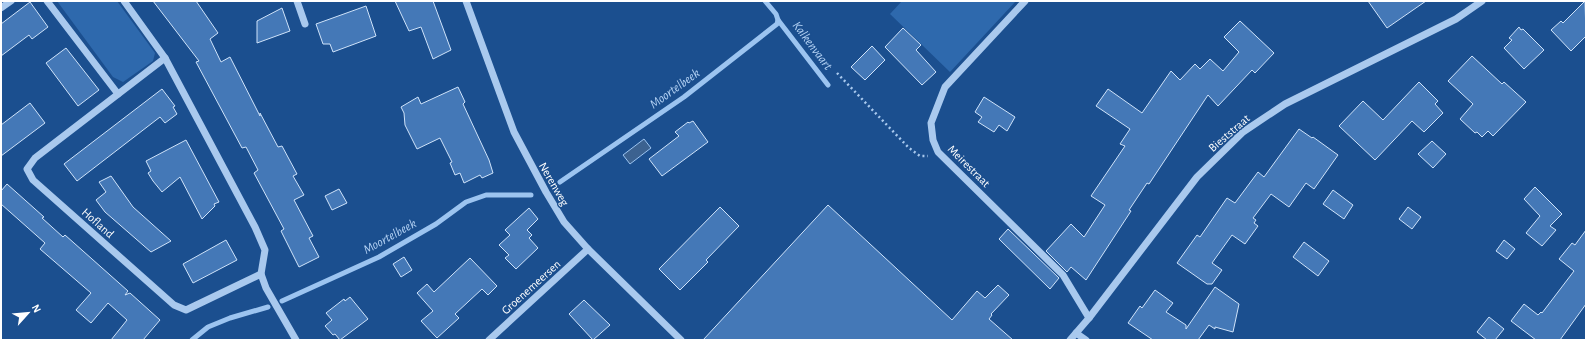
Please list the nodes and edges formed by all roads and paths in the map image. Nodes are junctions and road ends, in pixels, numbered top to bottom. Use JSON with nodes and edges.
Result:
{"nodes":[{"id":1,"x":11,"y":1,"type":"edge"},
{"id":2,"x":48,"y":1,"type":"edge"},
{"id":3,"x":124,"y":1,"type":"edge"},
{"id":4,"x":297,"y":1,"type":"edge"},
{"id":5,"x":466,"y":1,"type":"edge"},
{"id":6,"x":1025,"y":1,"type":"edge"},
{"id":7,"x":1482,"y":1,"type":"edge"},
{"id":8,"x":1,"y":8,"type":"edge"},
{"id":9,"x":305,"y":24,"type":"dead end"},
{"id":10,"x":165,"y":58,"type":"junction"},
{"id":11,"x":837,"y":74,"type":"dead end"},
{"id":12,"x":118,"y":94,"type":"junction"},
{"id":13,"x":938,"y":152,"type":"junction"},
{"id":14,"x":588,"y":250,"type":"junction"},
{"id":15,"x":262,"y":274,"type":"junction"},
{"id":16,"x":1089,"y":318,"type":"junction"},
{"id":17,"x":1076,"y":333,"type":"junction"},
{"id":18,"x":296,"y":340,"type":"edge"},
{"id":19,"x":489,"y":340,"type":"edge"},
{"id":20,"x":681,"y":340,"type":"edge"},
{"id":21,"x":1070,"y":340,"type":"edge"},
{"id":22,"x":1086,"y":340,"type":"edge"}],
"edges":[{"from":1,"to":8,"type":"street"},
{"from":2,"to":12,"type":"street"},
{"from":3,"to":10,"type":"street"},
{"from":4,"to":9,"type":"street"},
{"from":5,"to":14,"type":"street","name":"Nerenweg"},
{"from":6,"to":13,"type":"street","name":"Meirestraat"},
{"from":7,"to":16,"type":"street","name":"Bieststraat"},
{"from":10,"to":12,"type":"street","name":"Hofland"},
{"from":10,"to":15,"type":"street"},
{"from":11,"to":13,"type":"path"},
{"from":12,"to":15,"type":"street","name":"Hofland"},
{"from":13,"to":16,"type":"street","name":"Meirestraat"},
{"from":14,"to":19,"type":"street","name":"Groenemeersen"},
{"from":14,"to":20,"type":"street","name":"Nerenweg"},
{"from":15,"to":18,"type":"street"},
{"from":16,"to":17,"type":"street","name":"Bieststraat"},
{"from":17,"to":21,"type":"street","name":"Bieststraat"},
{"from":17,"to":22,"type":"street"}]}
